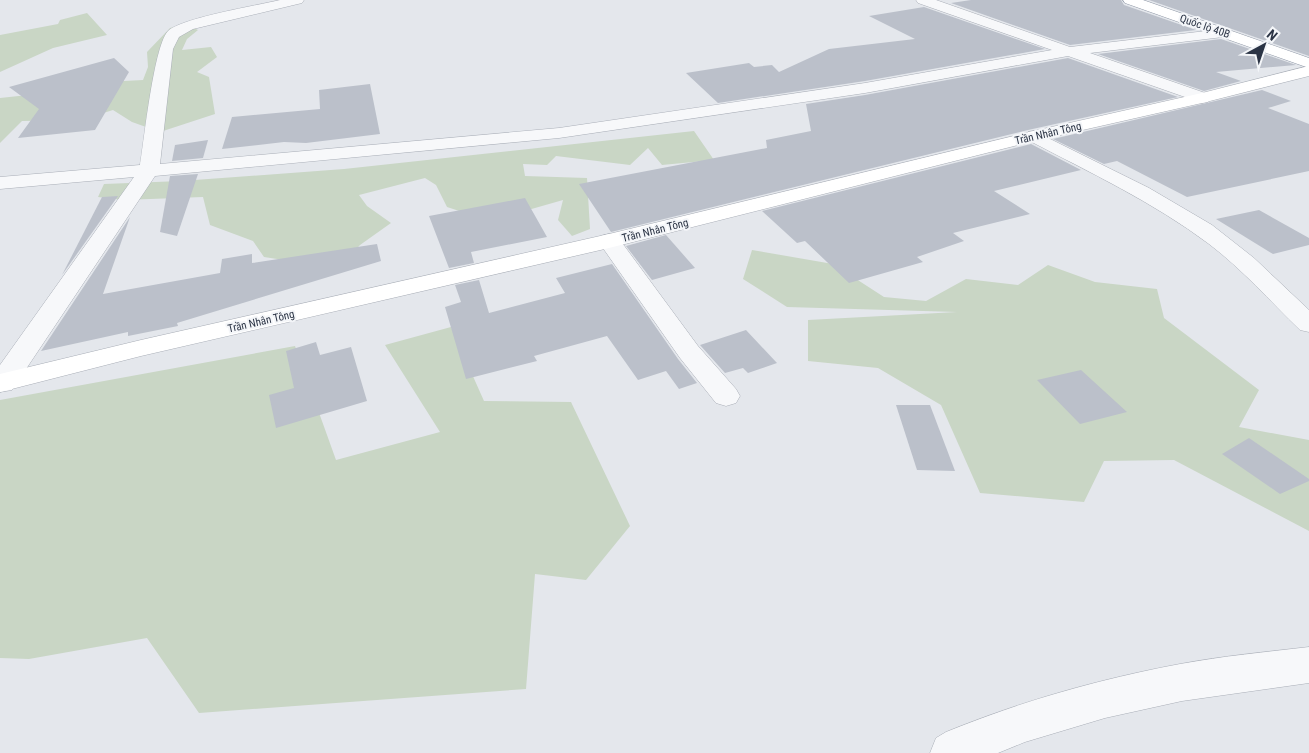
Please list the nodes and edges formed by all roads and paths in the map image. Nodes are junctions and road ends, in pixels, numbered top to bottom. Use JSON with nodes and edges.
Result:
{"nodes":[{"id":1,"x":297,"y":0,"type":"edge"},
{"id":2,"x":923,"y":0,"type":"edge"},
{"id":3,"x":1130,"y":0,"type":"edge"},
{"id":4,"x":1223,"y":32,"type":"junction"},
{"id":5,"x":1072,"y":51,"type":"junction"},
{"id":6,"x":1309,"y":63,"type":"edge"},
{"id":7,"x":1309,"y":71,"type":"edge"},
{"id":8,"x":1202,"y":98,"type":"junction"},
{"id":9,"x":1034,"y":136,"type":"junction"},
{"id":10,"x":149,"y":170,"type":"junction"},
{"id":11,"x":0,"y":183,"type":"edge"},
{"id":12,"x":610,"y":241,"type":"junction"},
{"id":13,"x":1309,"y":324,"type":"edge"},
{"id":14,"x":1,"y":383,"type":"edge"},
{"id":15,"x":726,"y":396,"type":"dead end"},
{"id":16,"x":1309,"y":665,"type":"edge"},
{"id":17,"x":951,"y":753,"type":"edge"}],
"edges":[{"from":1,"to":10,"type":"street"},
{"from":2,"to":5,"type":"street"},
{"from":3,"to":4,"type":"main road","name":"Quốc lộ 40B"},
{"from":4,"to":5,"type":"street"},
{"from":4,"to":6,"type":"main road","name":"Quốc lộ 40B"},
{"from":5,"to":8,"type":"street"},
{"from":5,"to":10,"type":"street"},
{"from":7,"to":8,"type":"main road","name":"Trần Nhân Tông"},
{"from":8,"to":9,"type":"main road","name":"Trần Nhân Tông"},
{"from":9,"to":12,"type":"main road","name":"Trần Nhân Tông"},
{"from":9,"to":13,"type":"street"},
{"from":10,"to":11,"type":"street"},
{"from":10,"to":14,"type":"street"},
{"from":12,"to":14,"type":"main road","name":"Trần Nhân Tông"},
{"from":12,"to":15,"type":"street"},
{"from":16,"to":17,"type":"street"}]}
